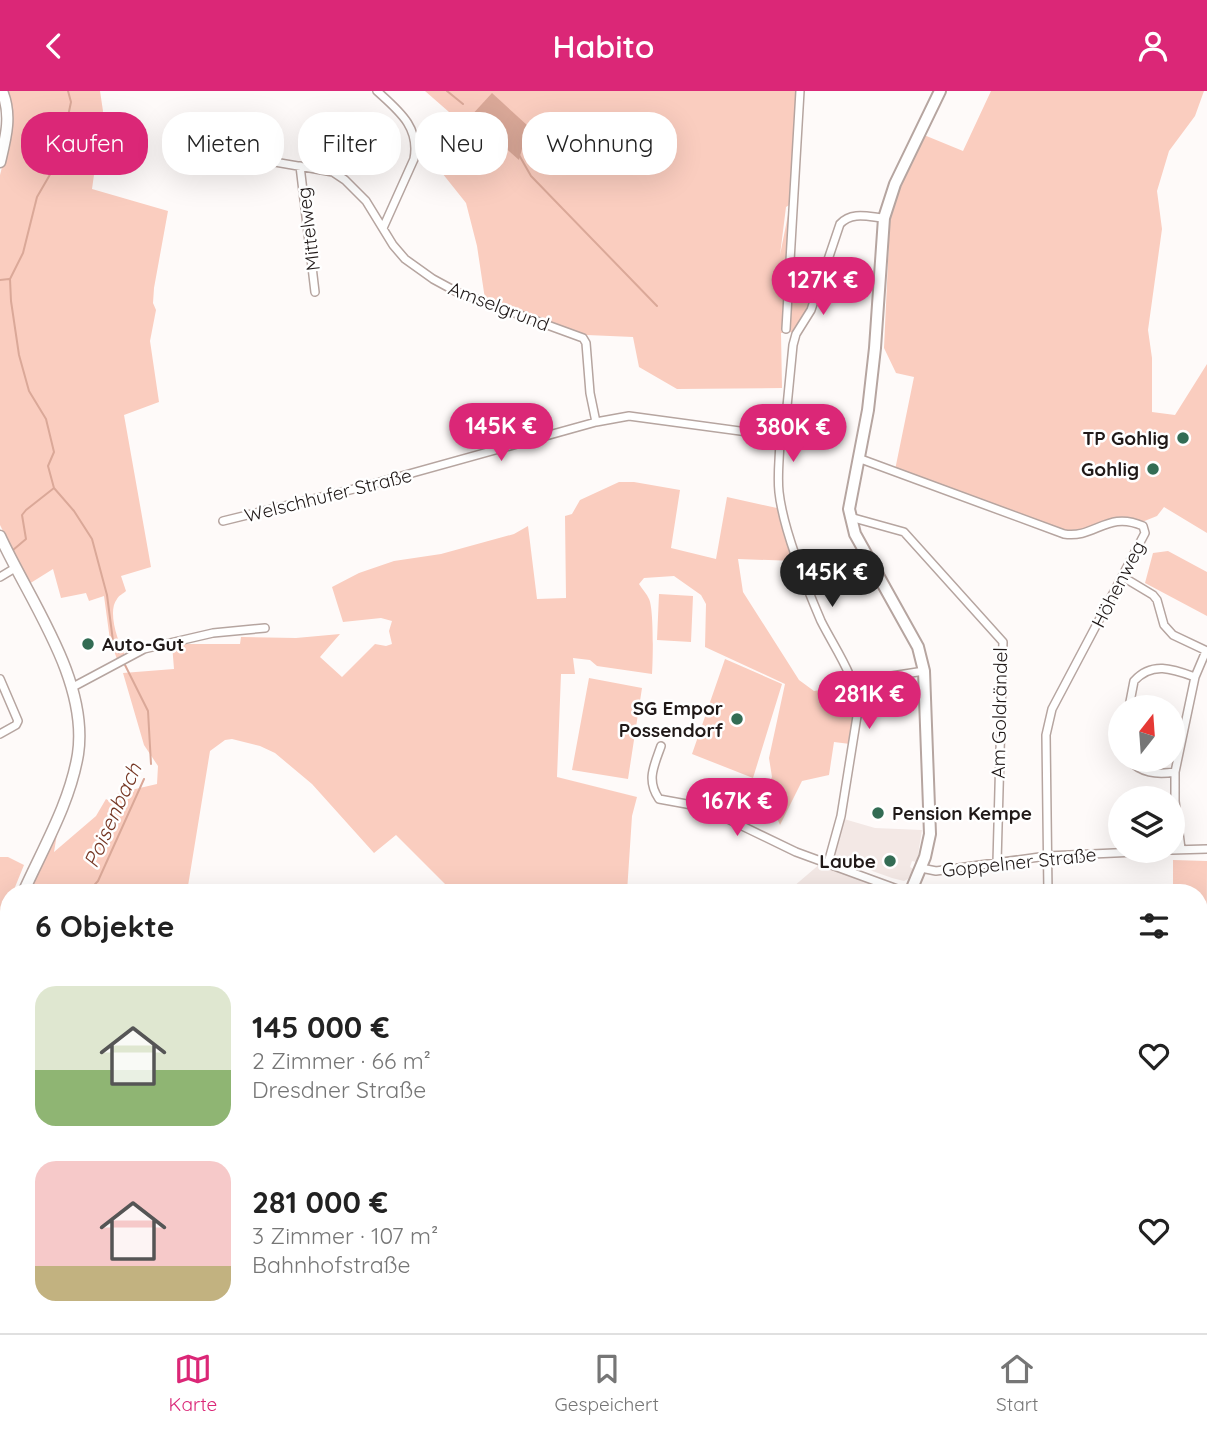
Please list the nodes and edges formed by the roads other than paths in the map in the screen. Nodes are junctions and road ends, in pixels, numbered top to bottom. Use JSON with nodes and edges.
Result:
{"nodes":[{"id":1,"x":2,"y":91,"type":"edge"},
{"id":2,"x":377,"y":91,"type":"edge"},
{"id":3,"x":800,"y":91,"type":"edge"},
{"id":4,"x":940,"y":91,"type":"edge"},
{"id":5,"x":0,"y":162,"type":"edge"},
{"id":6,"x":301,"y":175,"type":"edge"},
{"id":7,"x":336,"y":175,"type":"edge"},
{"id":8,"x":884,"y":218,"type":"junction"},
{"id":9,"x":383,"y":228,"type":"junction"},
{"id":10,"x":315,"y":292,"type":"dead end"},
{"id":11,"x":786,"y":329,"type":"dead end"},
{"id":12,"x":596,"y":422,"type":"junction"},
{"id":13,"x":780,"y":437,"type":"junction"},
{"id":14,"x":858,"y":458,"type":"junction"},
{"id":15,"x":850,"y":517,"type":"junction"},
{"id":16,"x":223,"y":521,"type":"dead end"},
{"id":17,"x":0,"y":536,"type":"edge"},
{"id":18,"x":15,"y":568,"type":"junction"},
{"id":19,"x":0,"y":577,"type":"edge"},
{"id":20,"x":1123,"y":577,"type":"junction"},
{"id":21,"x":265,"y":628,"type":"dead end"},
{"id":22,"x":1207,"y":651,"type":"edge"},
{"id":23,"x":924,"y":671,"type":"junction"},
{"id":24,"x":1195,"y":677,"type":"junction"},
{"id":25,"x":0,"y":679,"type":"edge"},
{"id":26,"x":853,"y":682,"type":"junction"},
{"id":27,"x":71,"y":688,"type":"junction"},
{"id":28,"x":1131,"y":695,"type":"edge"},
{"id":29,"x":1185,"y":724,"type":"edge"},
{"id":30,"x":0,"y":734,"type":"edge"},
{"id":31,"x":661,"y":746,"type":"dead end"},
{"id":32,"x":1148,"y":772,"type":"edge"},
{"id":33,"x":1175,"y":772,"type":"joint"},
{"id":34,"x":1175,"y":786,"type":"edge"},
{"id":35,"x":1207,"y":849,"type":"edge"},
{"id":36,"x":1185,"y":850,"type":"edge"},
{"id":37,"x":1108,"y":853,"type":"edge"},
{"id":38,"x":1048,"y":856,"type":"junction"},
{"id":39,"x":828,"y":863,"type":"junction"},
{"id":40,"x":996,"y":863,"type":"junction"},
{"id":41,"x":921,"y":868,"type":"junction"},
{"id":42,"x":27,"y":884,"type":"edge"},
{"id":43,"x":885,"y":884,"type":"edge"},
{"id":44,"x":913,"y":884,"type":"edge"},
{"id":45,"x":1048,"y":884,"type":"edge"}],
"edges":[{"from":1,"to":5,"type":"main road"},
{"from":2,"to":9,"type":"street"},
{"from":3,"to":11,"type":"street"},
{"from":4,"to":8,"type":"main road"},
{"from":6,"to":10,"type":"street","name":"Mittelweg"},
{"from":7,"to":9,"type":"street","name":"Mittelweg"},
{"from":8,"to":13,"type":"street"},
{"from":8,"to":14,"type":"main road"},
{"from":9,"to":12,"type":"street","name":"Amselgrund"},
{"from":12,"to":13,"type":"street","name":"Welschhufer Straße"},
{"from":12,"to":16,"type":"street","name":"Welschhufer Straße"},
{"from":13,"to":26,"type":"street"},
{"from":14,"to":15,"type":"main road"},
{"from":14,"to":20,"type":"street","name":"Höhenweg"},
{"from":15,"to":23,"type":"main road"},
{"from":15,"to":40,"type":"street","name":"Am Goldrändel"},
{"from":17,"to":18,"type":"main road"},
{"from":18,"to":19,"type":"street"},
{"from":18,"to":27,"type":"main road"},
{"from":20,"to":22,"type":"street"},
{"from":20,"to":38,"type":"street","name":"Höhenweg"},
{"from":21,"to":27,"type":"street"},
{"from":22,"to":24,"type":"street"},
{"from":23,"to":26,"type":"street"},
{"from":23,"to":41,"type":"main road"},
{"from":24,"to":28,"type":"street"},
{"from":24,"to":29,"type":"street"},
{"from":25,"to":30,"type":"street"},
{"from":26,"to":39,"type":"street"},
{"from":27,"to":42,"type":"main road"},
{"from":31,"to":39,"type":"street"},
{"from":32,"to":33,"type":"street"},
{"from":33,"to":34,"type":"street"},
{"from":35,"to":36,"type":"street"},
{"from":37,"to":38,"type":"street","name":"Goppelner Straße"},
{"from":38,"to":40,"type":"street","name":"Goppelner Straße"},
{"from":38,"to":45,"type":"street","name":"Höhenweg"},
{"from":39,"to":43,"type":"street"},
{"from":40,"to":41,"type":"street","name":"Goppelner Straße"},
{"from":41,"to":44,"type":"main road"}]}
